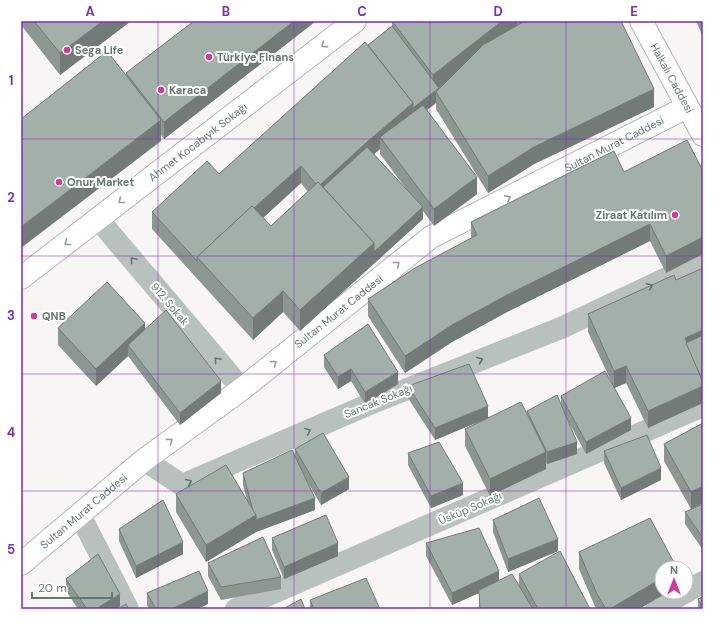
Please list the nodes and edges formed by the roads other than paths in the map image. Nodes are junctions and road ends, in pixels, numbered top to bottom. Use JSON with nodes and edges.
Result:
{"nodes":[{"id":1,"x":355,"y":21,"type":"edge"},
{"id":2,"x":641,"y":21,"type":"edge"},
{"id":3,"x":687,"y":107,"type":"junction"},
{"id":4,"x":702,"y":129,"type":"edge"},
{"id":5,"x":98,"y":219,"type":"junction"},
{"id":6,"x":703,"y":261,"type":"edge"},
{"id":7,"x":21,"y":278,"type":"edge"},
{"id":8,"x":242,"y":389,"type":"junction"},
{"id":9,"x":703,"y":406,"type":"edge"},
{"id":10,"x":144,"y":460,"type":"junction"},
{"id":11,"x":80,"y":515,"type":"junction"},
{"id":12,"x":21,"y":564,"type":"edge"},
{"id":13,"x":703,"y":582,"type":"edge"},
{"id":14,"x":694,"y":587,"type":"edge"},
{"id":15,"x":672,"y":600,"type":"edge"},
{"id":16,"x":128,"y":609,"type":"edge"},
{"id":17,"x":236,"y":609,"type":"edge"},
{"id":18,"x":656,"y":609,"type":"edge"}],
"edges":[{"from":1,"to":5,"type":"street","name":"Ahmet Kocabıyık Sokağı","one_way":true},
{"from":2,"to":3,"type":"street","name":"Halkalı Caddesi"},
{"from":3,"to":4,"type":"street","name":"Halkalı Caddesi"},
{"from":8,"to":3,"type":"street","name":"Sultan Murat Caddesi","one_way":true},
{"from":5,"to":7,"type":"street","name":"Ahmet Kocabıyık Sokağı","one_way":true},
{"from":8,"to":5,"type":"street","name":"912. Sokak","one_way":true},
{"from":10,"to":6,"type":"street","name":"Sancak Sokağı","one_way":true},
{"from":10,"to":8,"type":"street","name":"Sultan Murat Caddesi","one_way":true},
{"from":9,"to":17,"type":"street","name":"Üsküp Sokağı"},
{"from":10,"to":11,"type":"street","name":"Sultan Murat Caddesi"},
{"from":11,"to":12,"type":"street","name":"Sultan Murat Caddesi"},
{"from":11,"to":16,"type":"street"},
{"from":13,"to":14,"type":"street"},
{"from":15,"to":18,"type":"street"}]}
